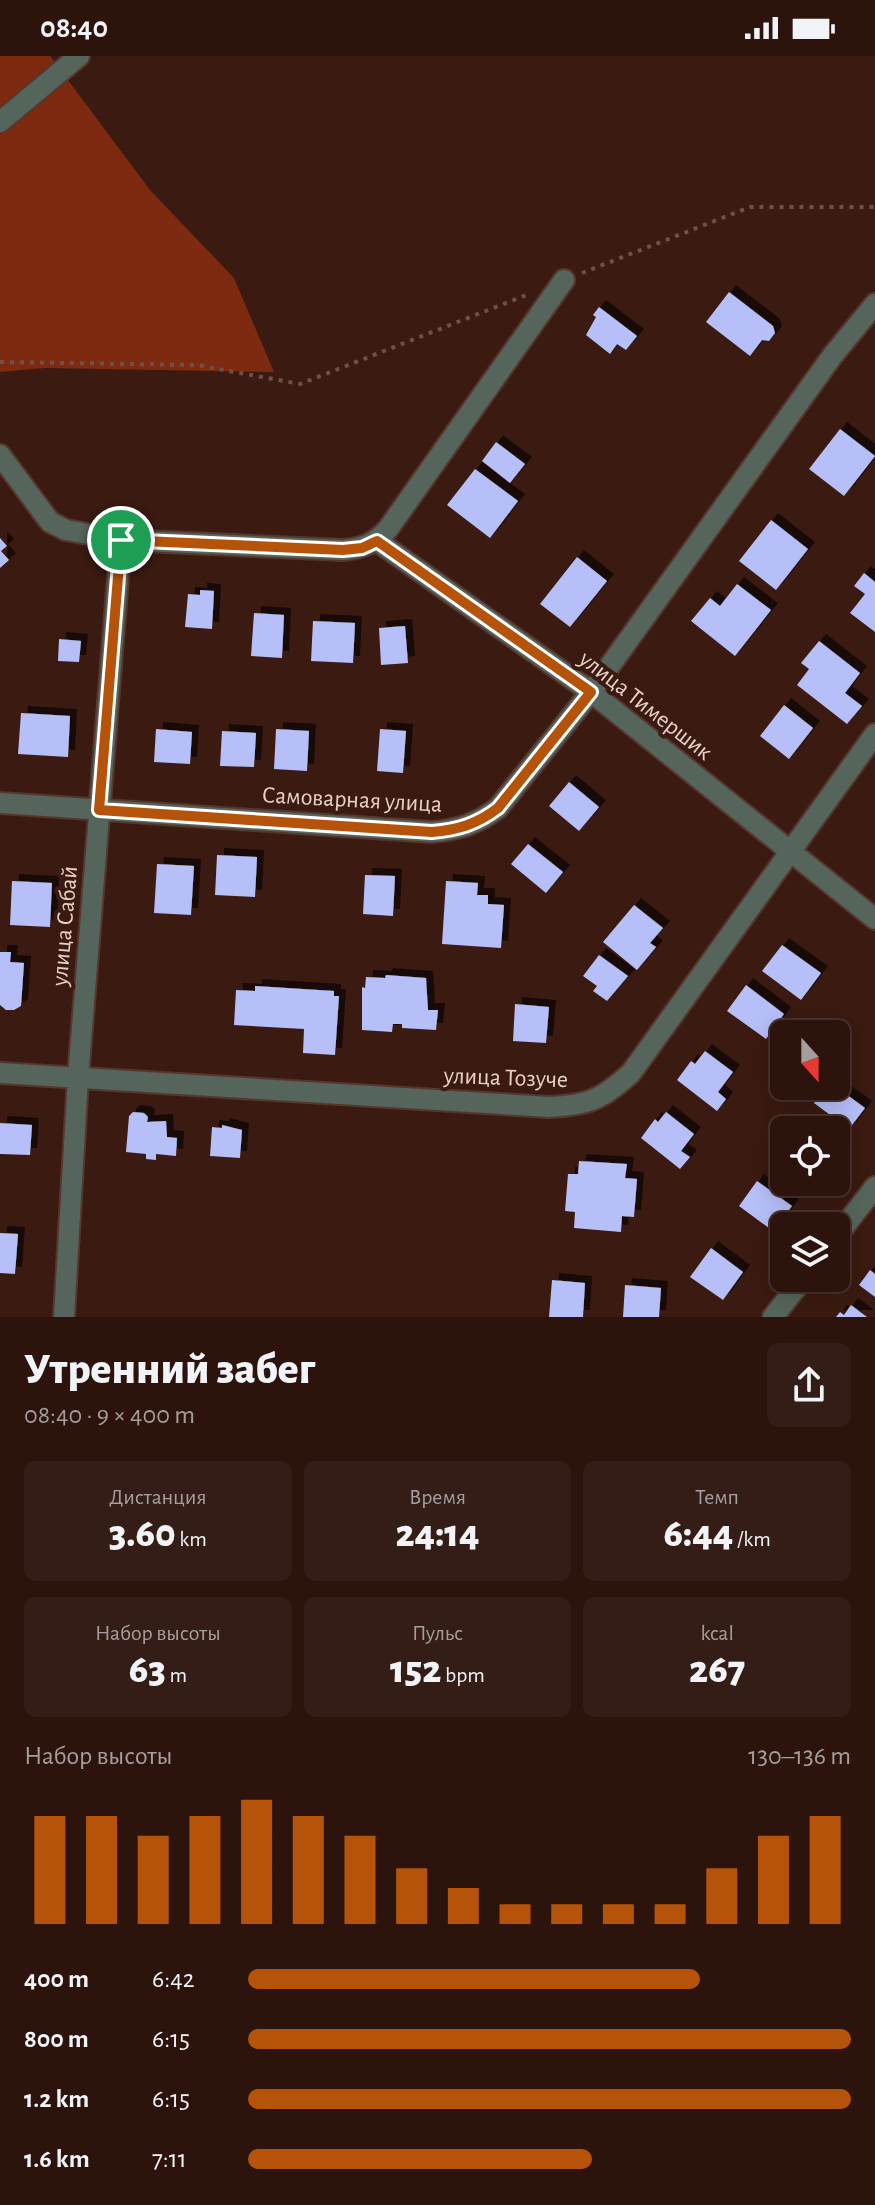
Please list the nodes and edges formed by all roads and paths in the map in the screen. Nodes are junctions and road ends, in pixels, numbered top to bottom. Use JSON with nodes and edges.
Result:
{"nodes":[{"id":1,"x":79,"y":56,"type":"edge"},
{"id":2,"x":0,"y":122,"type":"edge"},
{"id":3,"x":564,"y":280,"type":"dead end"},
{"id":4,"x":875,"y":304,"type":"edge"},
{"id":5,"x":0,"y":362,"type":"edge"},
{"id":6,"x":300,"y":384,"type":"dead end"},
{"id":7,"x":0,"y":455,"type":"edge"},
{"id":8,"x":121,"y":540,"type":"junction"},
{"id":9,"x":377,"y":541,"type":"junction"},
{"id":10,"x":591,"y":692,"type":"junction"},
{"id":11,"x":875,"y":734,"type":"edge"},
{"id":12,"x":0,"y":803,"type":"edge"},
{"id":13,"x":99,"y":810,"type":"junction"},
{"id":14,"x":790,"y":852,"type":"junction"},
{"id":15,"x":875,"y":919,"type":"edge"},
{"id":16,"x":0,"y":1073,"type":"edge"},
{"id":17,"x":78,"y":1078,"type":"junction"},
{"id":18,"x":875,"y":1187,"type":"edge"},
{"id":19,"x":850,"y":1219,"type":"edge"},
{"id":20,"x":793,"y":1292,"type":"edge"},
{"id":21,"x":64,"y":1317,"type":"edge"},
{"id":22,"x":773,"y":1317,"type":"edge"}],
"edges":[{"from":1,"to":2,"type":"street"},
{"from":3,"to":9,"type":"street"},
{"from":4,"to":10,"type":"street","name":"Самоварная улица"},
{"from":5,"to":6,"type":"path"},
{"from":7,"to":8,"type":"street"},
{"from":8,"to":9,"type":"street"},
{"from":8,"to":13,"type":"street","name":"улица Сабай"},
{"from":9,"to":10,"type":"street","name":"улица Тимершик"},
{"from":10,"to":13,"type":"street","name":"Самоварная улица"},
{"from":10,"to":14,"type":"street","name":"улица Тимершик"},
{"from":11,"to":14,"type":"street","name":"улица Тозуче"},
{"from":12,"to":13,"type":"street","name":"Самоварная улица"},
{"from":13,"to":17,"type":"street","name":"улица Сабай"},
{"from":14,"to":15,"type":"street","name":"улица Тимершик"},
{"from":14,"to":17,"type":"street","name":"улица Тозуче"},
{"from":16,"to":17,"type":"street","name":"улица Тозуче"},
{"from":17,"to":21,"type":"street","name":"улица Сабай"},
{"from":18,"to":19,"type":"street"},
{"from":20,"to":22,"type":"street"}]}
